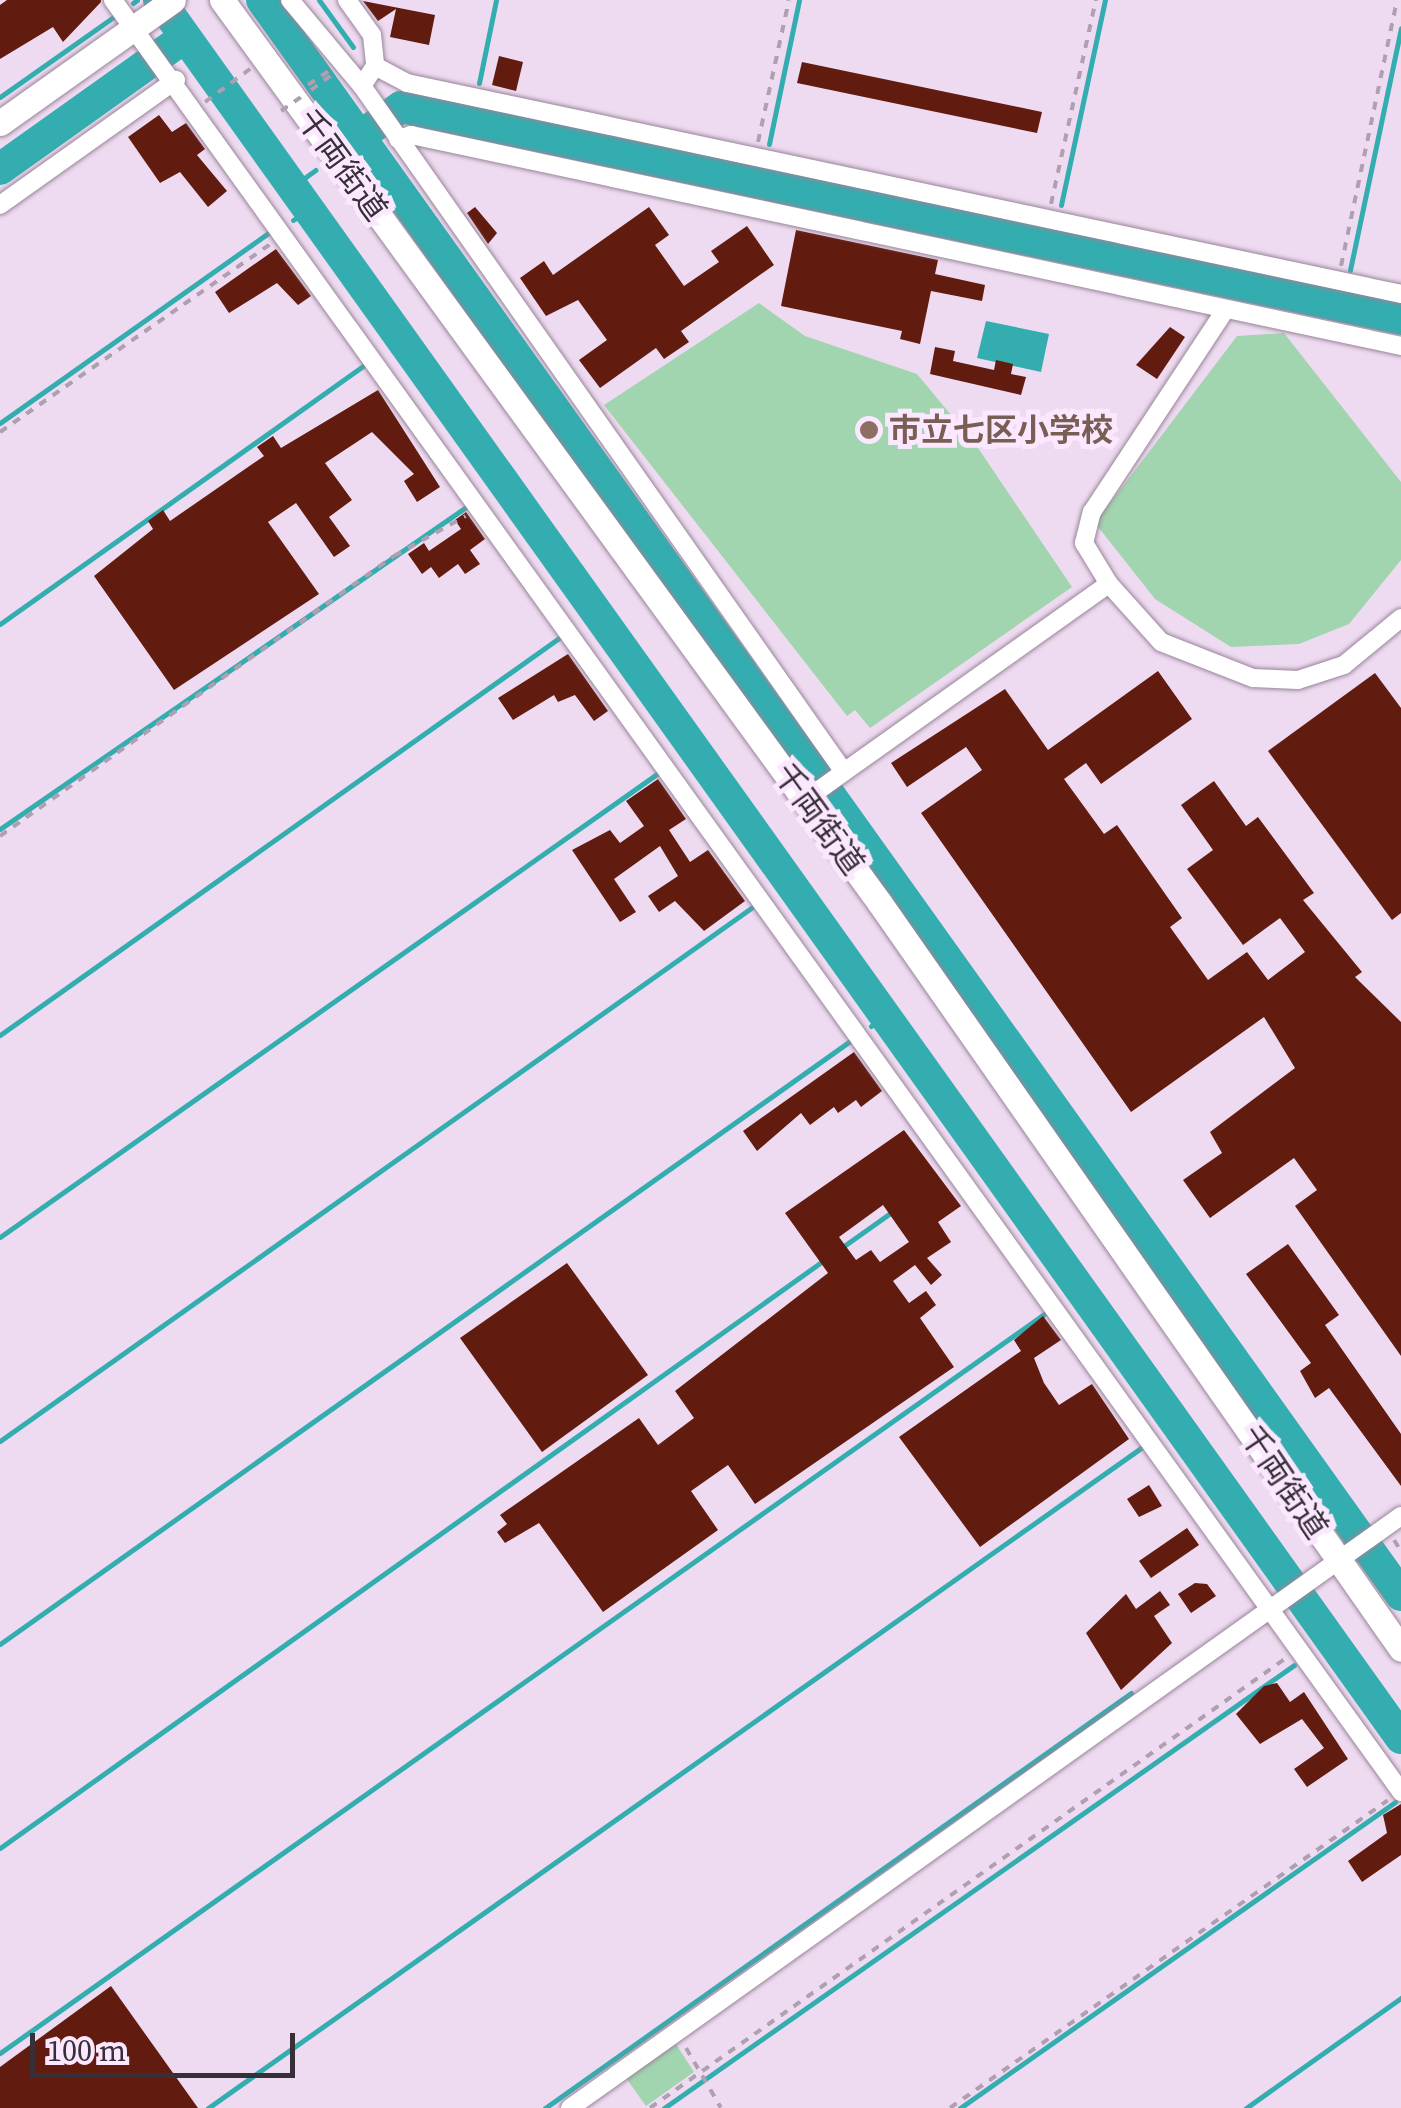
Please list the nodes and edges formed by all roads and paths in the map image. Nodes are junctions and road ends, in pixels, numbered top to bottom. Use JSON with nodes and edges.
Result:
{"nodes":[{"id":1,"x":113,"y":0,"type":"edge"},
{"id":2,"x":173,"y":0,"type":"edge"},
{"id":3,"x":222,"y":0,"type":"edge"},
{"id":4,"x":290,"y":0,"type":"edge"},
{"id":5,"x":346,"y":0,"type":"edge"},
{"id":6,"x":789,"y":0,"type":"edge"},
{"id":7,"x":1096,"y":0,"type":"edge"},
{"id":8,"x":1397,"y":0,"type":"edge"},
{"id":9,"x":143,"y":28,"type":"junction"},
{"id":10,"x":375,"y":66,"type":"junction"},
{"id":11,"x":250,"y":69,"type":"dead end"},
{"id":12,"x":171,"y":74,"type":"junction"},
{"id":13,"x":310,"y":84,"type":"dead end"},
{"id":14,"x":365,"y":92,"type":"junction"},
{"id":15,"x":204,"y":103,"type":"dead end"},
{"id":16,"x":281,"y":110,"type":"dead end"},
{"id":17,"x":0,"y":123,"type":"edge"},
{"id":18,"x":396,"y":136,"type":"junction"},
{"id":19,"x":755,"y":157,"type":"junction"},
{"id":20,"x":0,"y":205,"type":"edge"},
{"id":21,"x":1048,"y":218,"type":"junction"},
{"id":22,"x":287,"y":232,"type":"junction"},
{"id":23,"x":1338,"y":280,"type":"junction"},
{"id":24,"x":1401,"y":294,"type":"edge"},
{"id":25,"x":1226,"y":309,"type":"junction"},
{"id":26,"x":1401,"y":346,"type":"edge"},
{"id":27,"x":0,"y":432,"type":"edge"},
{"id":28,"x":483,"y":506,"type":"junction"},
{"id":29,"x":1108,"y":584,"type":"junction"},
{"id":30,"x":1401,"y":618,"type":"edge"},
{"id":31,"x":825,"y":785,"type":"junction"},
{"id":32,"x":0,"y":836,"type":"edge"},
{"id":33,"x":1401,"y":1516,"type":"edge"},
{"id":34,"x":1340,"y":1560,"type":"junction"},
{"id":35,"x":1275,"y":1608,"type":"junction"},
{"id":36,"x":1401,"y":1649,"type":"edge"},
{"id":37,"x":1301,"y":1650,"type":"junction"},
{"id":38,"x":1401,"y":1792,"type":"edge"},
{"id":39,"x":676,"y":2034,"type":"junction"},
{"id":40,"x":701,"y":2073,"type":"junction"},
{"id":41,"x":570,"y":2108,"type":"edge"},
{"id":42,"x":650,"y":2108,"type":"edge"},
{"id":43,"x":721,"y":2108,"type":"edge"},
{"id":44,"x":950,"y":2108,"type":"edge"}],
"edges":[{"from":1,"to":9,"type":"street"},
{"from":2,"to":9,"type":"street"},
{"from":3,"to":31,"type":"street","name":"千両街道"},
{"from":4,"to":14,"type":"street"},
{"from":5,"to":10,"type":"street"},
{"from":6,"to":19,"type":"path"},
{"from":7,"to":21,"type":"path"},
{"from":8,"to":23,"type":"path"},
{"from":9,"to":12,"type":"street"},
{"from":9,"to":17,"type":"street"},
{"from":10,"to":14,"type":"street"},
{"from":10,"to":19,"type":"street"},
{"from":11,"to":15,"type":"path"},
{"from":12,"to":20,"type":"street"},
{"from":12,"to":22,"type":"street"},
{"from":13,"to":16,"type":"path","bridge":true},
{"from":14,"to":18,"type":"street"},
{"from":18,"to":25,"type":"street"},
{"from":18,"to":31,"type":"street"},
{"from":19,"to":21,"type":"street"},
{"from":21,"to":23,"type":"street"},
{"from":22,"to":27,"type":"path"},
{"from":22,"to":28,"type":"street"},
{"from":23,"to":24,"type":"street"},
{"from":25,"to":26,"type":"street"},
{"from":25,"to":29,"type":"street"},
{"from":28,"to":32,"type":"path"},
{"from":28,"to":35,"type":"street"},
{"from":29,"to":30,"type":"street"},
{"from":29,"to":31,"type":"street"},
{"from":31,"to":34,"type":"street","name":"千両街道"},
{"from":33,"to":34,"type":"street"},
{"from":34,"to":35,"type":"street"},
{"from":34,"to":36,"type":"street","name":"千両街道"},
{"from":35,"to":37,"type":"street"},
{"from":35,"to":39,"type":"street"},
{"from":37,"to":38,"type":"street"},
{"from":37,"to":40,"type":"path"},
{"from":38,"to":44,"type":"path"},
{"from":39,"to":40,"type":"path"},
{"from":39,"to":41,"type":"street"},
{"from":40,"to":42,"type":"path"},
{"from":40,"to":43,"type":"path"}]}
